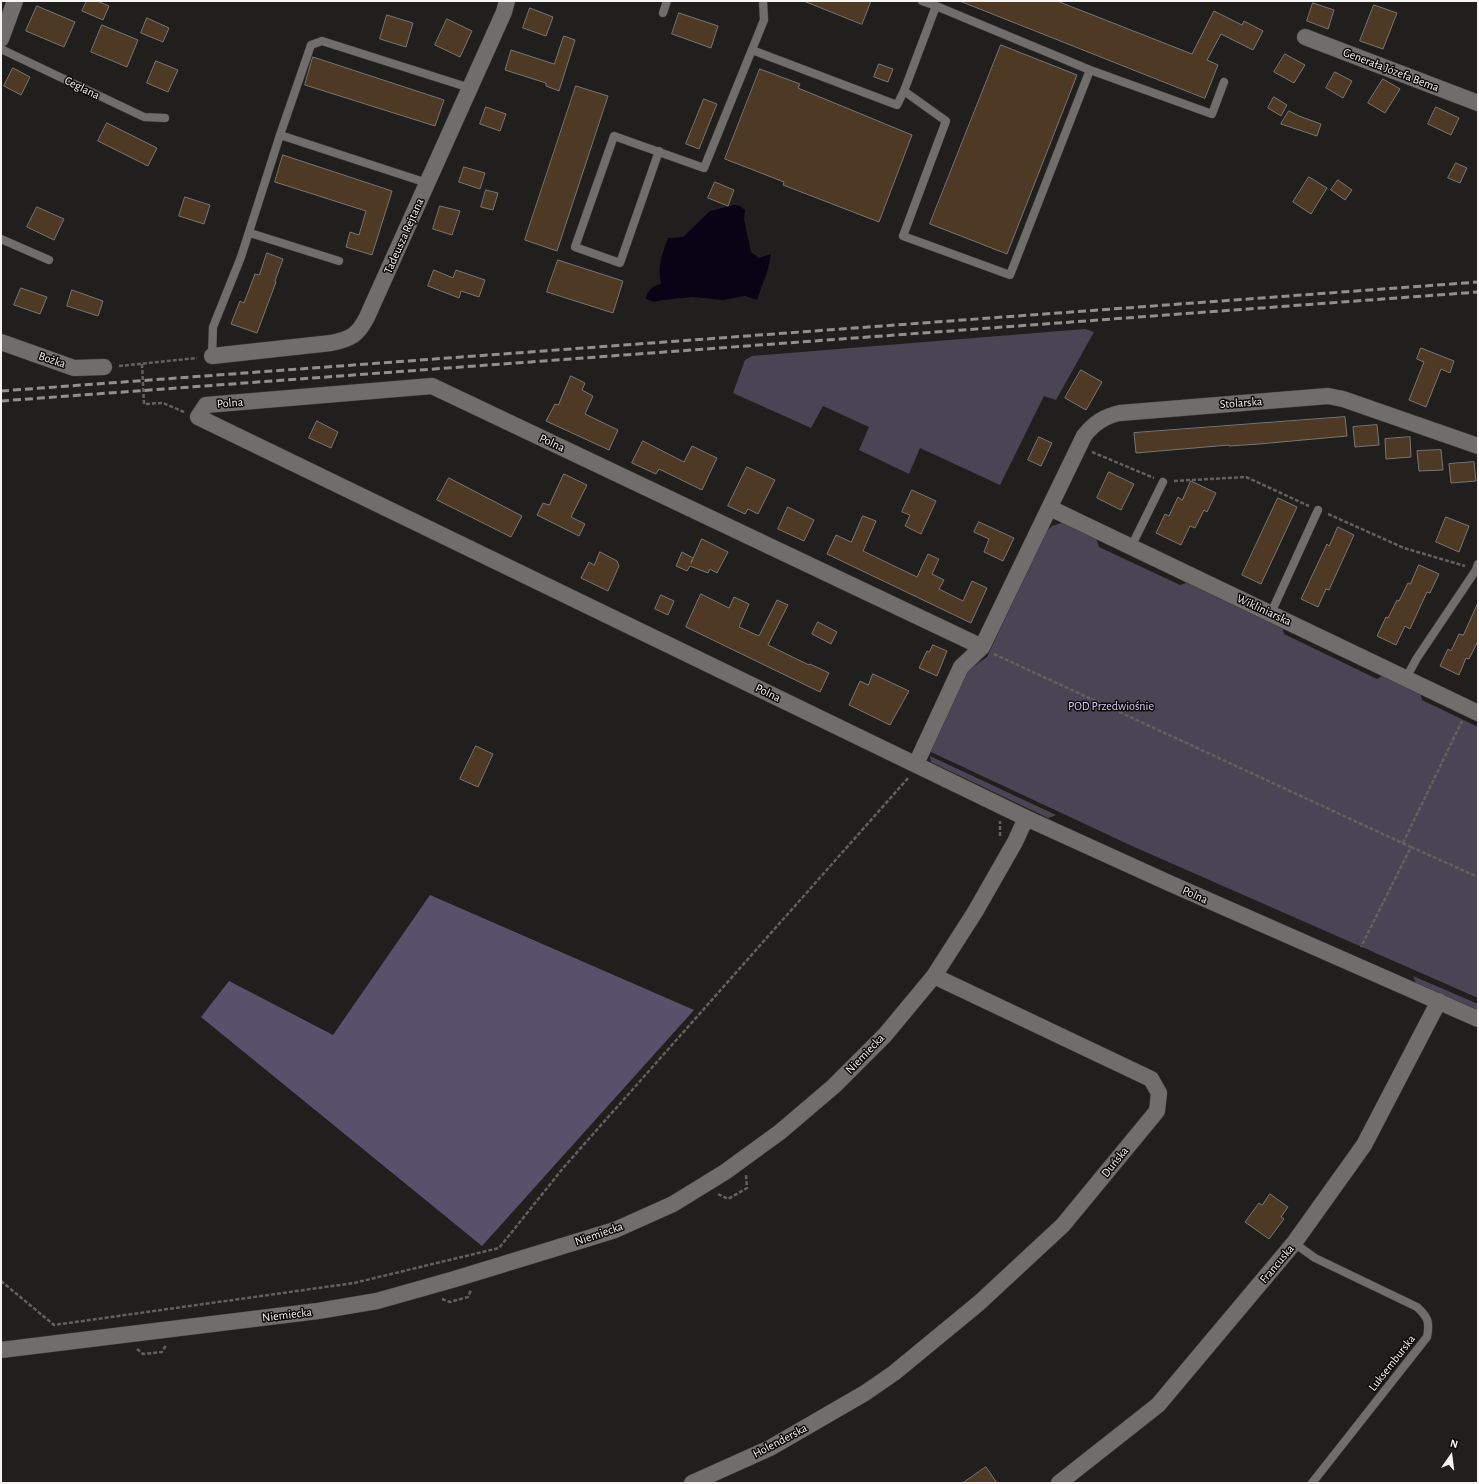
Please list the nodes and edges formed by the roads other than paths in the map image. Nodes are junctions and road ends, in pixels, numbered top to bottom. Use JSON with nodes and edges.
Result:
{"nodes":[{"id":1,"x":15,"y":1,"type":"edge"},
{"id":2,"x":507,"y":1,"type":"edge"},
{"id":3,"x":667,"y":1,"type":"edge"},
{"id":4,"x":763,"y":1,"type":"edge"},
{"id":5,"x":922,"y":1,"type":"edge"},
{"id":6,"x":936,"y":6,"type":"junction"},
{"id":7,"x":663,"y":13,"type":"dead end"},
{"id":8,"x":1305,"y":37,"type":"dead end"},
{"id":9,"x":1,"y":39,"type":"edge"},
{"id":10,"x":1,"y":49,"type":"edge"},
{"id":11,"x":752,"y":50,"type":"junction"},
{"id":12,"x":1090,"y":70,"type":"junction"},
{"id":13,"x":1224,"y":82,"type":"dead end"},
{"id":14,"x":470,"y":88,"type":"junction"},
{"id":15,"x":904,"y":91,"type":"junction"},
{"id":16,"x":1478,"y":103,"type":"edge"},
{"id":17,"x":165,"y":118,"type":"dead end"},
{"id":18,"x":280,"y":135,"type":"junction"},
{"id":19,"x":659,"y":151,"type":"junction"},
{"id":20,"x":427,"y":183,"type":"junction"},
{"id":21,"x":250,"y":233,"type":"junction"},
{"id":22,"x":1,"y":239,"type":"edge"},
{"id":23,"x":49,"y":260,"type":"dead end"},
{"id":24,"x":338,"y":261,"type":"dead end"},
{"id":25,"x":1,"y":342,"type":"edge"},
{"id":26,"x":212,"y":356,"type":"joint"},
{"id":27,"x":104,"y":367,"type":"road end"},
{"id":28,"x":1478,"y":446,"type":"edge"},
{"id":29,"x":1163,"y":482,"type":"road end"},
{"id":30,"x":1050,"y":508,"type":"junction"},
{"id":31,"x":1318,"y":510,"type":"road end"},
{"id":32,"x":1131,"y":547,"type":"junction"},
{"id":33,"x":1477,"y":567,"type":"edge"},
{"id":34,"x":1271,"y":613,"type":"junction"},
{"id":35,"x":986,"y":649,"type":"junction"},
{"id":36,"x":1406,"y":678,"type":"junction"},
{"id":37,"x":1478,"y":713,"type":"edge"},
{"id":38,"x":916,"y":764,"type":"junction"},
{"id":39,"x":1026,"y":818,"type":"junction"},
{"id":40,"x":934,"y":976,"type":"junction"},
{"id":41,"x":1438,"y":1001,"type":"junction"},
{"id":42,"x":1478,"y":1019,"type":"edge"},
{"id":43,"x":1294,"y":1243,"type":"junction"},
{"id":44,"x":1,"y":1350,"type":"edge"},
{"id":45,"x":865,"y":1393,"type":"joint"},
{"id":46,"x":692,"y":1483,"type":"edge"},
{"id":47,"x":1060,"y":1483,"type":"edge"},
{"id":48,"x":1312,"y":1483,"type":"edge"}],
"edges":[{"from":1,"to":9,"type":"street"},
{"from":2,"to":14,"type":"street","name":"Tadeusza Rejtana"},
{"from":3,"to":7,"type":"lane"},
{"from":4,"to":11,"type":"lane"},
{"from":5,"to":6,"type":"lane"},
{"from":6,"to":12,"type":"lane"},
{"from":6,"to":15,"type":"lane"},
{"from":8,"to":16,"type":"street","name":"Generała Józefa Bema"},
{"from":10,"to":17,"type":"lane","name":"Ceglana"},
{"from":11,"to":15,"type":"lane"},
{"from":11,"to":19,"type":"lane"},
{"from":12,"to":13,"type":"lane"},
{"from":12,"to":15,"type":"lane"},
{"from":14,"to":18,"type":"lane"},
{"from":14,"to":20,"type":"street","name":"Tadeusza Rejtana"},
{"from":18,"to":20,"type":"lane"},
{"from":18,"to":21,"type":"lane"},
{"from":19,"to":19,"type":"lane"},
{"from":20,"to":26,"type":"street","name":"Tadeusza Rejtana"},
{"from":21,"to":24,"type":"lane"},
{"from":21,"to":26,"type":"lane"},
{"from":22,"to":23,"type":"lane"},
{"from":25,"to":27,"type":"street","name":"Bożka"},
{"from":28,"to":30,"type":"street","name":"Stolarska"},
{"from":29,"to":32,"type":"lane"},
{"from":30,"to":32,"type":"street","name":"Wikliniarska"},
{"from":30,"to":35,"type":"street"},
{"from":31,"to":34,"type":"lane"},
{"from":32,"to":34,"type":"street","name":"Wikliniarska"},
{"from":33,"to":36,"type":"lane"},
{"from":34,"to":36,"type":"street","name":"Wikliniarska"},
{"from":35,"to":38,"type":"street"},
{"from":35,"to":38,"type":"street","name":"Polna"},
{"from":36,"to":37,"type":"street","name":"Wikliniarska"},
{"from":38,"to":39,"type":"street","name":"Polna"},
{"from":39,"to":40,"type":"street","name":"Niemiecka"},
{"from":39,"to":41,"type":"street","name":"Polna"},
{"from":40,"to":44,"type":"street","name":"Niemiecka"},
{"from":40,"to":45,"type":"street","name":"Duńska"},
{"from":41,"to":42,"type":"street","name":"Polna"},
{"from":41,"to":43,"type":"street","name":"Francuska"},
{"from":43,"to":47,"type":"street","name":"Francuska"},
{"from":43,"to":48,"type":"lane","name":"Luksemburska"},
{"from":45,"to":46,"type":"street","name":"Holenderska"}]}
